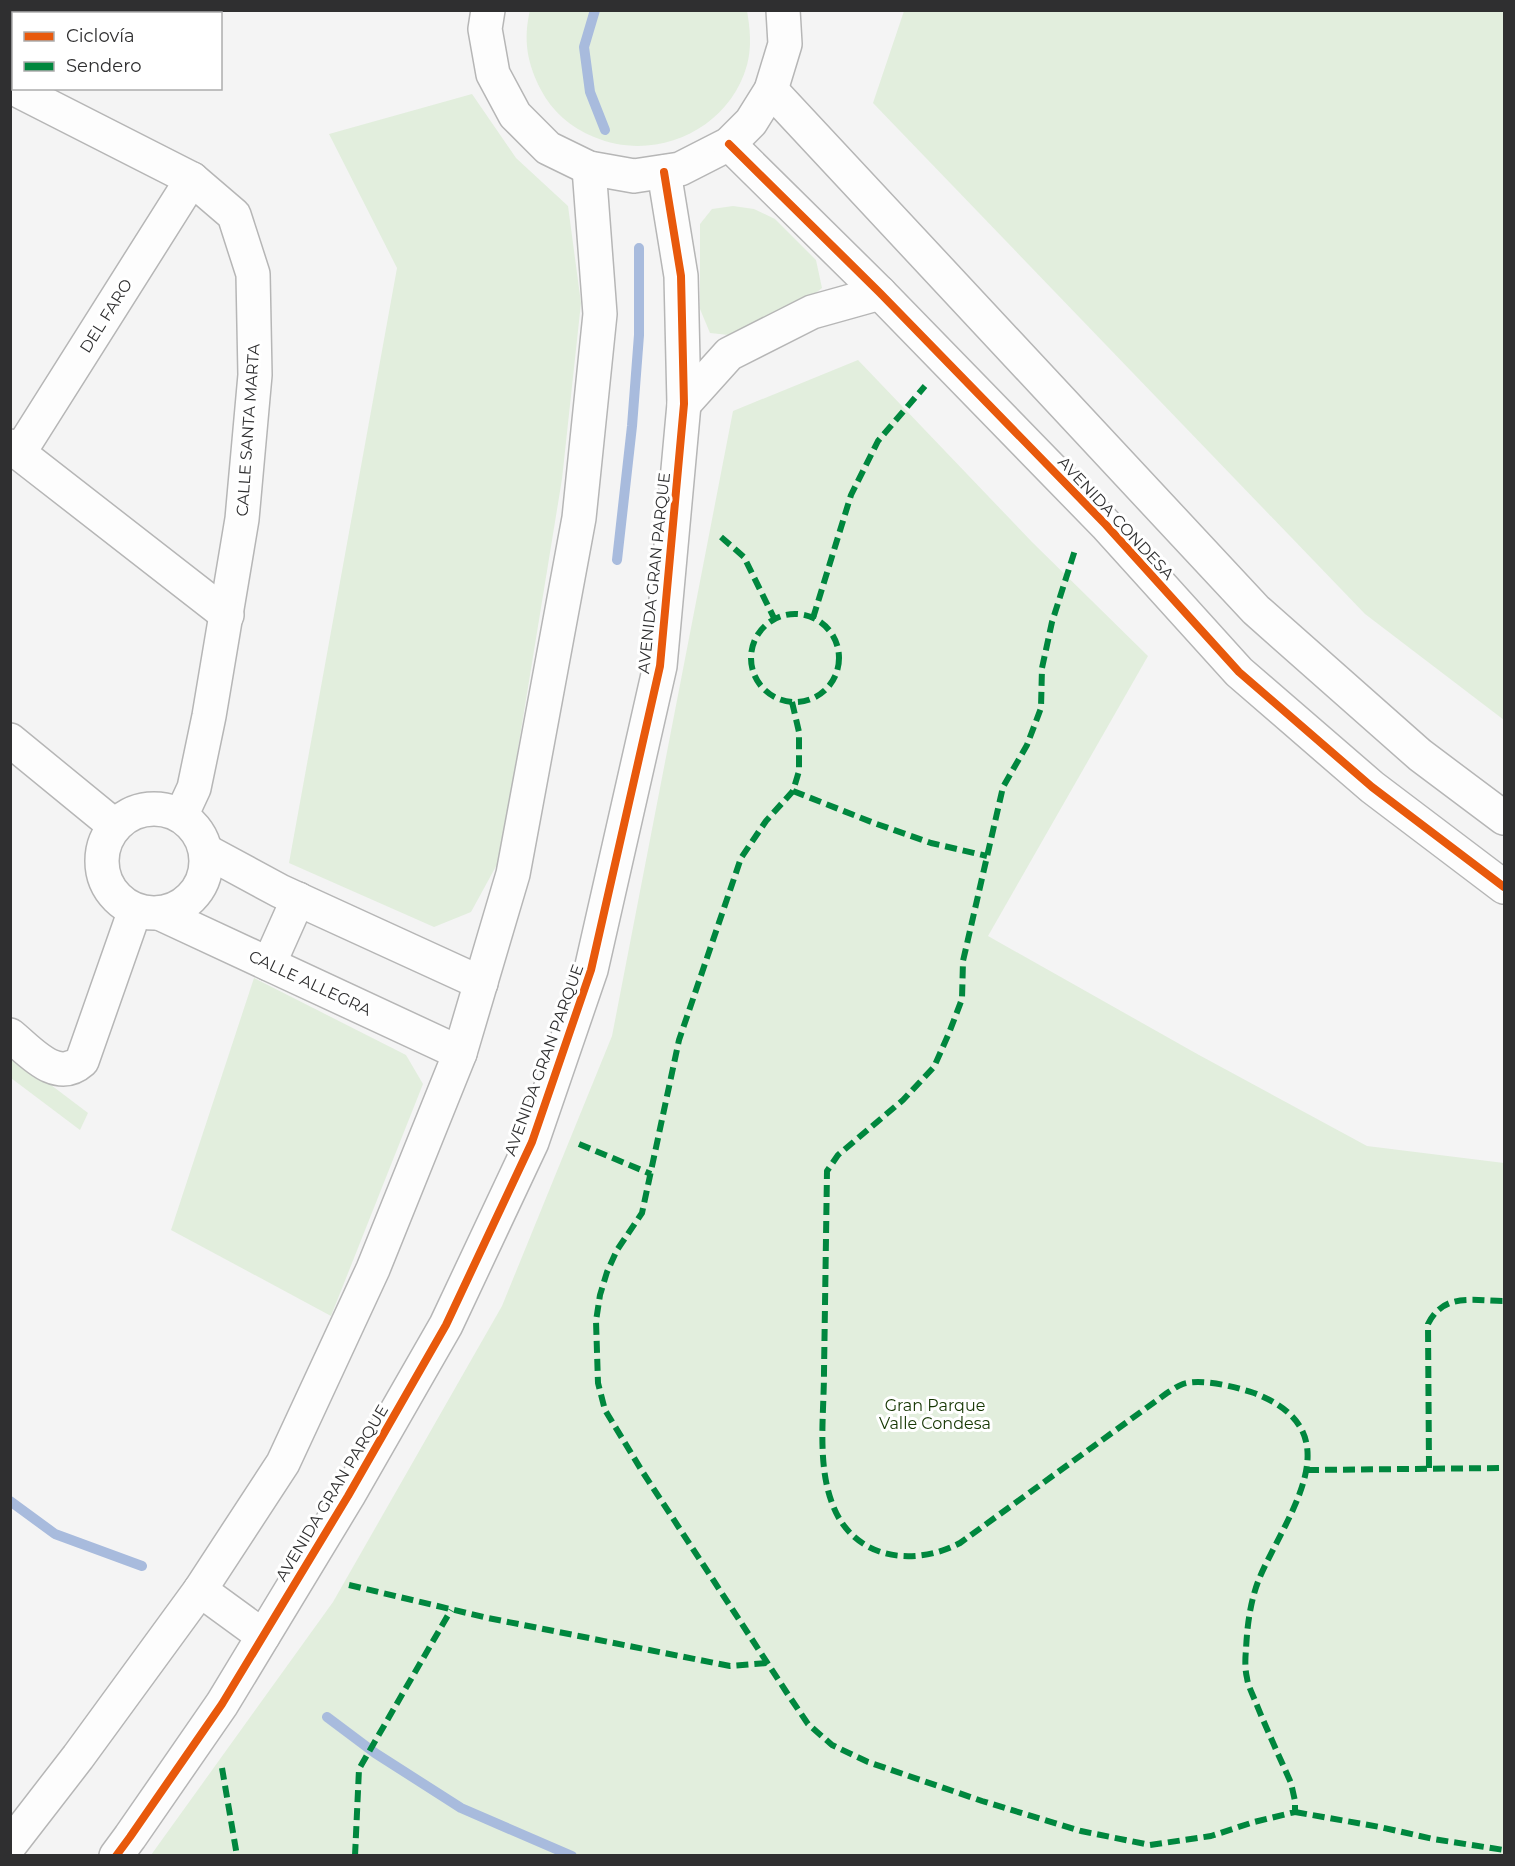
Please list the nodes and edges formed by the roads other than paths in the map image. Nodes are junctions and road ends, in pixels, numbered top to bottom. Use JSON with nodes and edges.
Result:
{"nodes":[{"id":1,"x":488,"y":10,"type":"edge"},
{"id":2,"x":783,"y":10,"type":"edge"},
{"id":3,"x":771,"y":90,"type":"junction"},
{"id":4,"x":18,"y":98,"type":"edge"},
{"id":5,"x":729,"y":144,"type":"junction"},
{"id":6,"x":589,"y":168,"type":"junction"},
{"id":7,"x":664,"y":172,"type":"junction"},
{"id":8,"x":192,"y":178,"type":"junction"},
{"id":9,"x":880,"y":293,"type":"junction"},
{"id":10,"x":684,"y":404,"type":"junction"},
{"id":11,"x":15,"y":449,"type":"edge"},
{"id":12,"x":227,"y":615,"type":"junction"},
{"id":13,"x":10,"y":740,"type":"edge"},
{"id":14,"x":181,"y":816,"type":"junction"},
{"id":15,"x":1504,"y":818,"type":"edge"},
{"id":16,"x":115,"y":825,"type":"junction"},
{"id":17,"x":206,"y":851,"type":"junction"},
{"id":18,"x":1504,"y":887,"type":"edge"},
{"id":19,"x":298,"y":899,"type":"junction"},
{"id":20,"x":147,"y":911,"type":"junction"},
{"id":21,"x":269,"y":964,"type":"junction"},
{"id":22,"x":482,"y":983,"type":"junction"},
{"id":23,"x":10,"y":1035,"type":"edge"},
{"id":24,"x":460,"y":1053,"type":"junction"},
{"id":25,"x":200,"y":1590,"type":"junction"},
{"id":26,"x":263,"y":1635,"type":"junction"},
{"id":27,"x":10,"y":1845,"type":"edge"},
{"id":28,"x":116,"y":1856,"type":"edge"}],
"edges":[{"from":1,"to":6,"type":"street"},
{"from":2,"to":3,"type":"street"},
{"from":3,"to":5,"type":"street"},
{"from":3,"to":15,"type":"street"},
{"from":4,"to":8,"type":"street","name":"CALLE SANTA MARTA"},
{"from":5,"to":7,"type":"street"},
{"from":5,"to":9,"type":"street","name":"AVENIDA CONDESA"},
{"from":6,"to":7,"type":"street"},
{"from":6,"to":22,"type":"street"},
{"from":7,"to":10,"type":"street","name":"AVENIDA GRAN PARQUE"},
{"from":8,"to":11,"type":"street","name":"DEL FARO"},
{"from":8,"to":12,"type":"street","name":"CALLE SANTA MARTA"},
{"from":9,"to":10,"type":"street"},
{"from":9,"to":18,"type":"street","name":"AVENIDA CONDESA"},
{"from":10,"to":26,"type":"street","name":"AVENIDA GRAN PARQUE"},
{"from":11,"to":12,"type":"street","name":"DEL FARO"},
{"from":12,"to":14,"type":"street","name":"CALLE SANTA MARTA"},
{"from":13,"to":16,"type":"street"},
{"from":14,"to":16,"type":"street"},
{"from":14,"to":17,"type":"street"},
{"from":16,"to":20,"type":"street"},
{"from":17,"to":19,"type":"street"},
{"from":17,"to":20,"type":"street"},
{"from":19,"to":21,"type":"street"},
{"from":19,"to":22,"type":"street"},
{"from":20,"to":21,"type":"street","name":"CALLE ALLEGRA"},
{"from":20,"to":23,"type":"street"},
{"from":21,"to":24,"type":"street","name":"CALLE ALLEGRA"},
{"from":22,"to":24,"type":"street"},
{"from":24,"to":25,"type":"street"},
{"from":25,"to":26,"type":"street"},
{"from":25,"to":27,"type":"street"},
{"from":26,"to":28,"type":"street","name":"AVENIDA GRAN PARQUE"}]}
